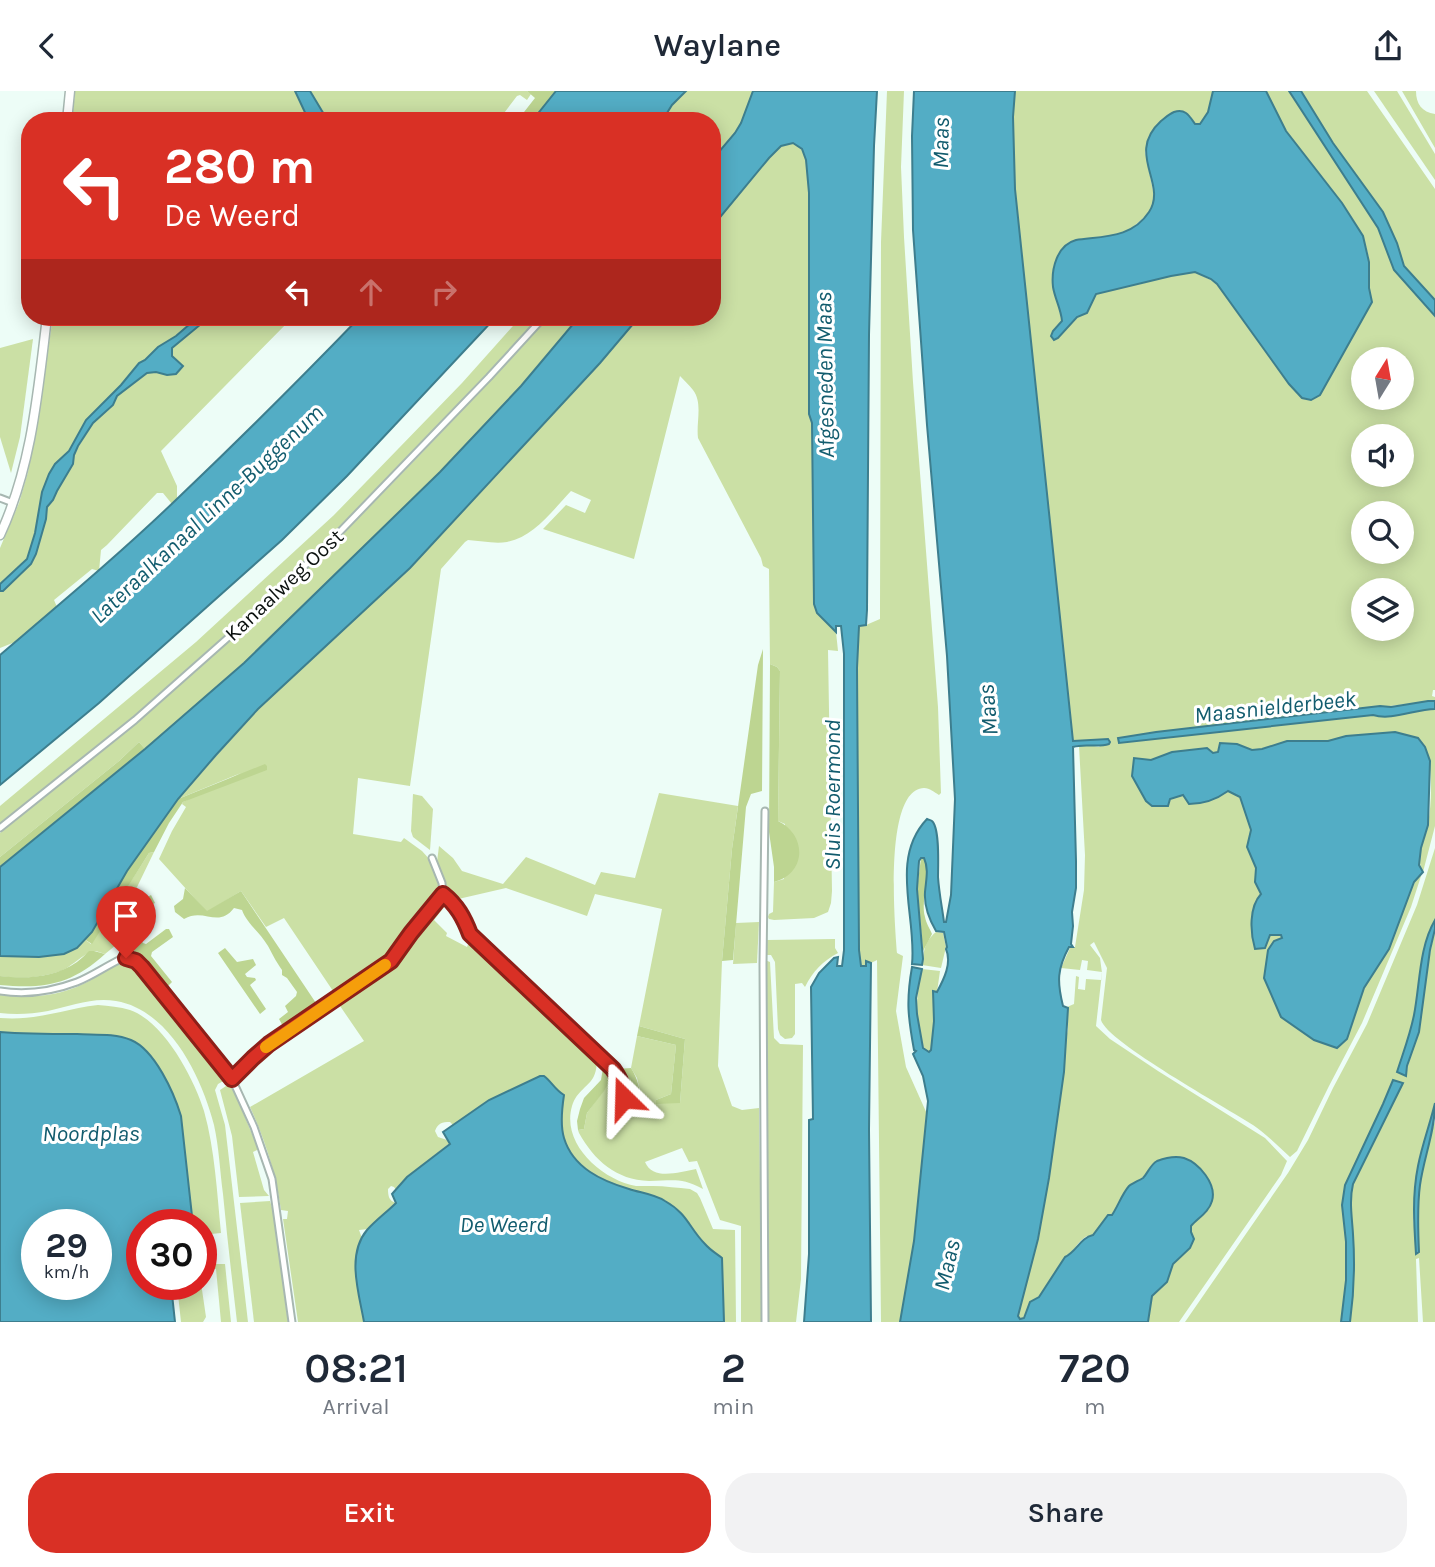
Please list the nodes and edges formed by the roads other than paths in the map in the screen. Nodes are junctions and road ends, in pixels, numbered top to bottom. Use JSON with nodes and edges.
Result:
{"nodes":[{"id":1,"x":70,"y":91,"type":"edge"},
{"id":2,"x":68,"y":112,"type":"edge"},
{"id":3,"x":46,"y":326,"type":"edge"},
{"id":4,"x":536,"y":326,"type":"edge"},
{"id":5,"x":0,"y":498,"type":"edge"},
{"id":6,"x":13,"y":503,"type":"junction"},
{"id":7,"x":0,"y":535,"type":"edge"},
{"id":8,"x":765,"y":811,"type":"dead end"},
{"id":9,"x":0,"y":828,"type":"edge"},
{"id":10,"x":432,"y":858,"type":"dead end"},
{"id":11,"x":443,"y":894,"type":"junction"},
{"id":12,"x":0,"y":991,"type":"edge"},
{"id":13,"x":232,"y":1079,"type":"junction"},
{"id":14,"x":623,"y":1113,"type":"dead end"},
{"id":15,"x":292,"y":1322,"type":"edge"},
{"id":16,"x":765,"y":1322,"type":"edge"}],
"edges":[{"from":1,"to":2,"type":"main road"},
{"from":3,"to":6,"type":"main road"},
{"from":4,"to":9,"type":"street","name":"Kanaalweg Oost"},
{"from":5,"to":6,"type":"street"},
{"from":6,"to":7,"type":"main road"},
{"from":8,"to":16,"type":"street"},
{"from":10,"to":11,"type":"street"},
{"from":11,"to":13,"type":"street"},
{"from":11,"to":14,"type":"street"},
{"from":12,"to":13,"type":"street"},
{"from":13,"to":15,"type":"street"}]}
